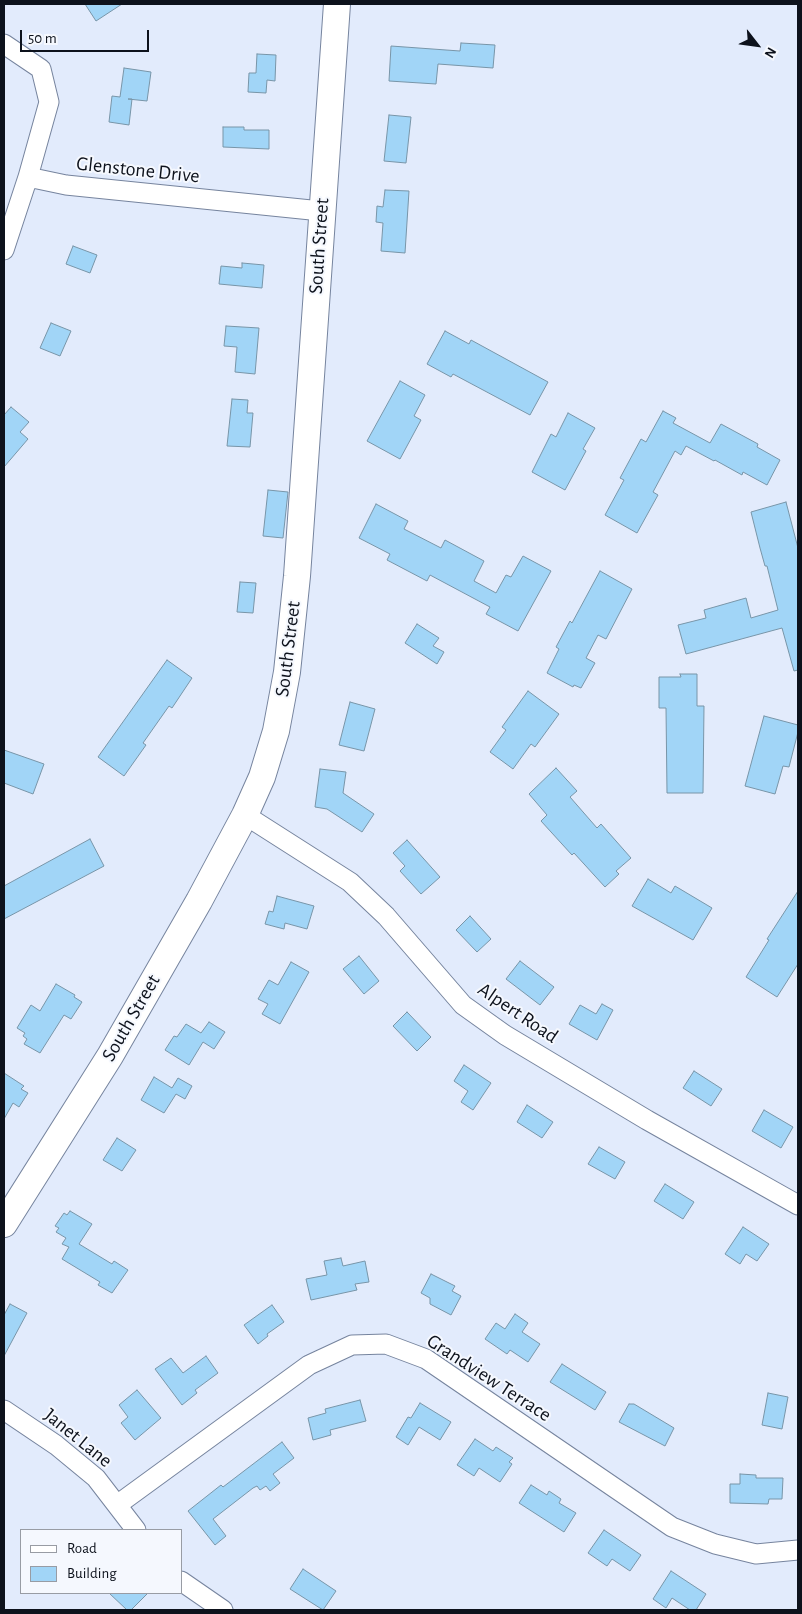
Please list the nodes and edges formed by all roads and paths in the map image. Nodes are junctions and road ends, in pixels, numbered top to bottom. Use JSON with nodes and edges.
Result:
{"nodes":[{"id":1,"x":337,"y":4,"type":"edge"},
{"id":2,"x":4,"y":44,"type":"edge"},
{"id":3,"x":28,"y":177,"type":"junction"},
{"id":4,"x":321,"y":212,"type":"junction"},
{"id":5,"x":4,"y":250,"type":"edge"},
{"id":6,"x":245,"y":816,"type":"junction"},
{"id":7,"x":798,"y":1205,"type":"edge"},
{"id":8,"x":4,"y":1224,"type":"edge"},
{"id":9,"x":4,"y":1410,"type":"edge"},
{"id":10,"x":117,"y":1505,"type":"junction"},
{"id":11,"x":135,"y":1529,"type":"edge"},
{"id":12,"x":798,"y":1550,"type":"edge"},
{"id":13,"x":182,"y":1582,"type":"edge"},
{"id":14,"x":223,"y":1610,"type":"edge"}],
"edges":[{"from":1,"to":4,"type":"street","name":"South Street"},
{"from":2,"to":3,"type":"street"},
{"from":3,"to":4,"type":"street","name":"Glenstone Drive"},
{"from":3,"to":5,"type":"street"},
{"from":4,"to":6,"type":"street","name":"South Street"},
{"from":6,"to":7,"type":"street","name":"Alpert Road"},
{"from":6,"to":8,"type":"street","name":"South Street"},
{"from":9,"to":10,"type":"street","name":"Janet Lane"},
{"from":10,"to":11,"type":"street","name":"Janet Lane"},
{"from":10,"to":12,"type":"street","name":"Grandview Terrace"},
{"from":13,"to":14,"type":"street"}]}
